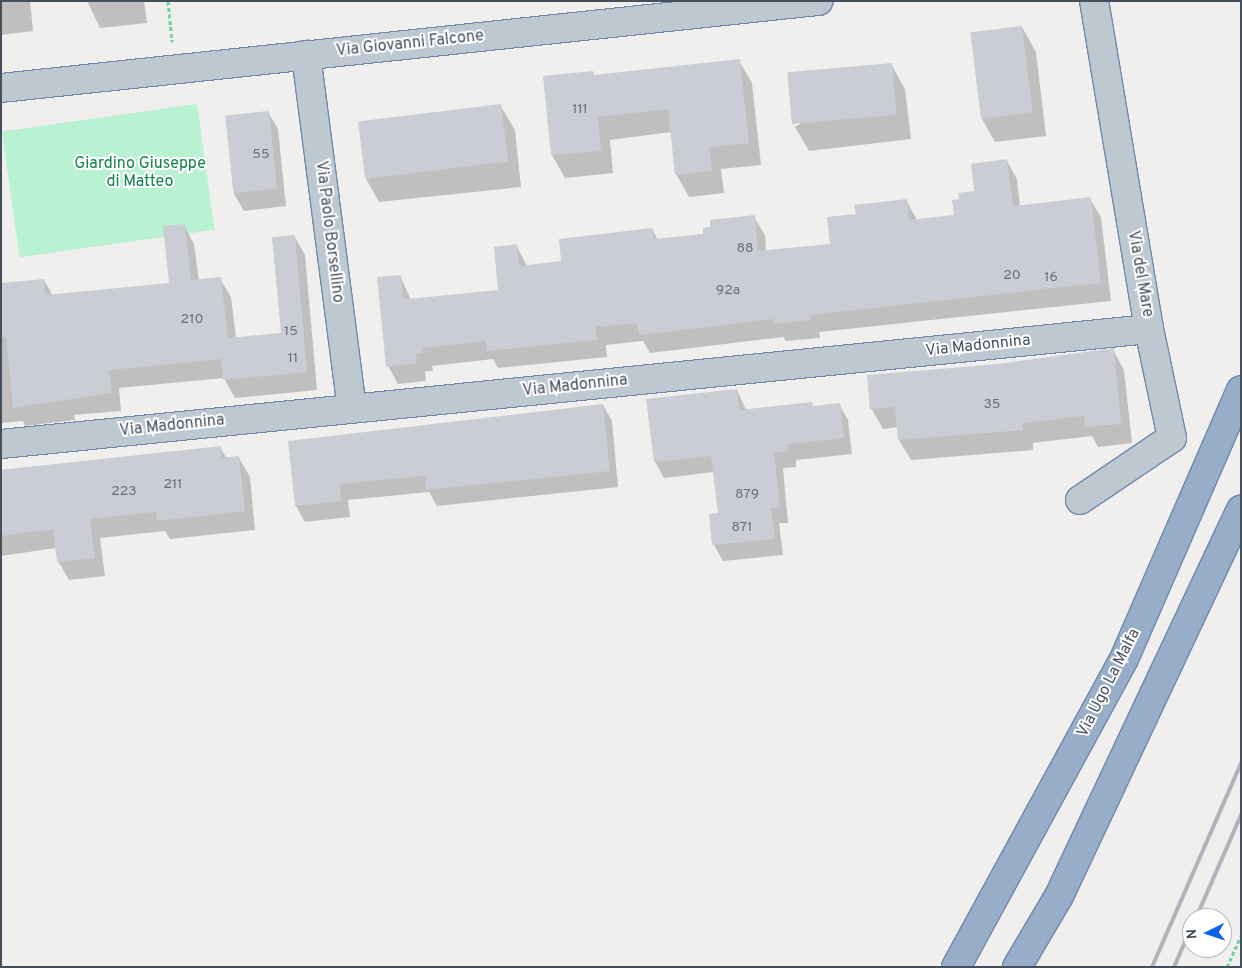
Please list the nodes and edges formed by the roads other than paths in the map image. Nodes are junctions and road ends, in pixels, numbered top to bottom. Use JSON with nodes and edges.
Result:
{"nodes":[{"id":1,"x":818,"y":1,"type":"edge"},
{"id":2,"x":1094,"y":1,"type":"edge"},
{"id":3,"x":306,"y":55,"type":"junction"},
{"id":4,"x":1,"y":88,"type":"edge"},
{"id":5,"x":1149,"y":329,"type":"junction"},
{"id":6,"x":1241,"y":390,"type":"edge"},
{"id":7,"x":352,"y":408,"type":"junction"},
{"id":8,"x":1,"y":444,"type":"edge"},
{"id":9,"x":1080,"y":500,"type":"dead end"},
{"id":10,"x":1241,"y":510,"type":"edge"},
{"id":11,"x":956,"y":967,"type":"edge"},
{"id":12,"x":1017,"y":967,"type":"edge"}],
"edges":[{"from":1,"to":3,"type":"street","name":"Via Giovanni Falcone"},
{"from":2,"to":5,"type":"street","name":"Via del Mare"},
{"from":3,"to":4,"type":"street","name":"Via Giovanni Falcone"},
{"from":3,"to":7,"type":"street","name":"Via Paolo Borsellino"},
{"from":5,"to":7,"type":"street","name":"Via Madonnina"},
{"from":5,"to":9,"type":"street","name":"Via del Mare"},
{"from":6,"to":11,"type":"highway","name":"Via Ugo La Malfa"},
{"from":7,"to":8,"type":"street","name":"Via Madonnina"},
{"from":10,"to":12,"type":"highway"}]}
